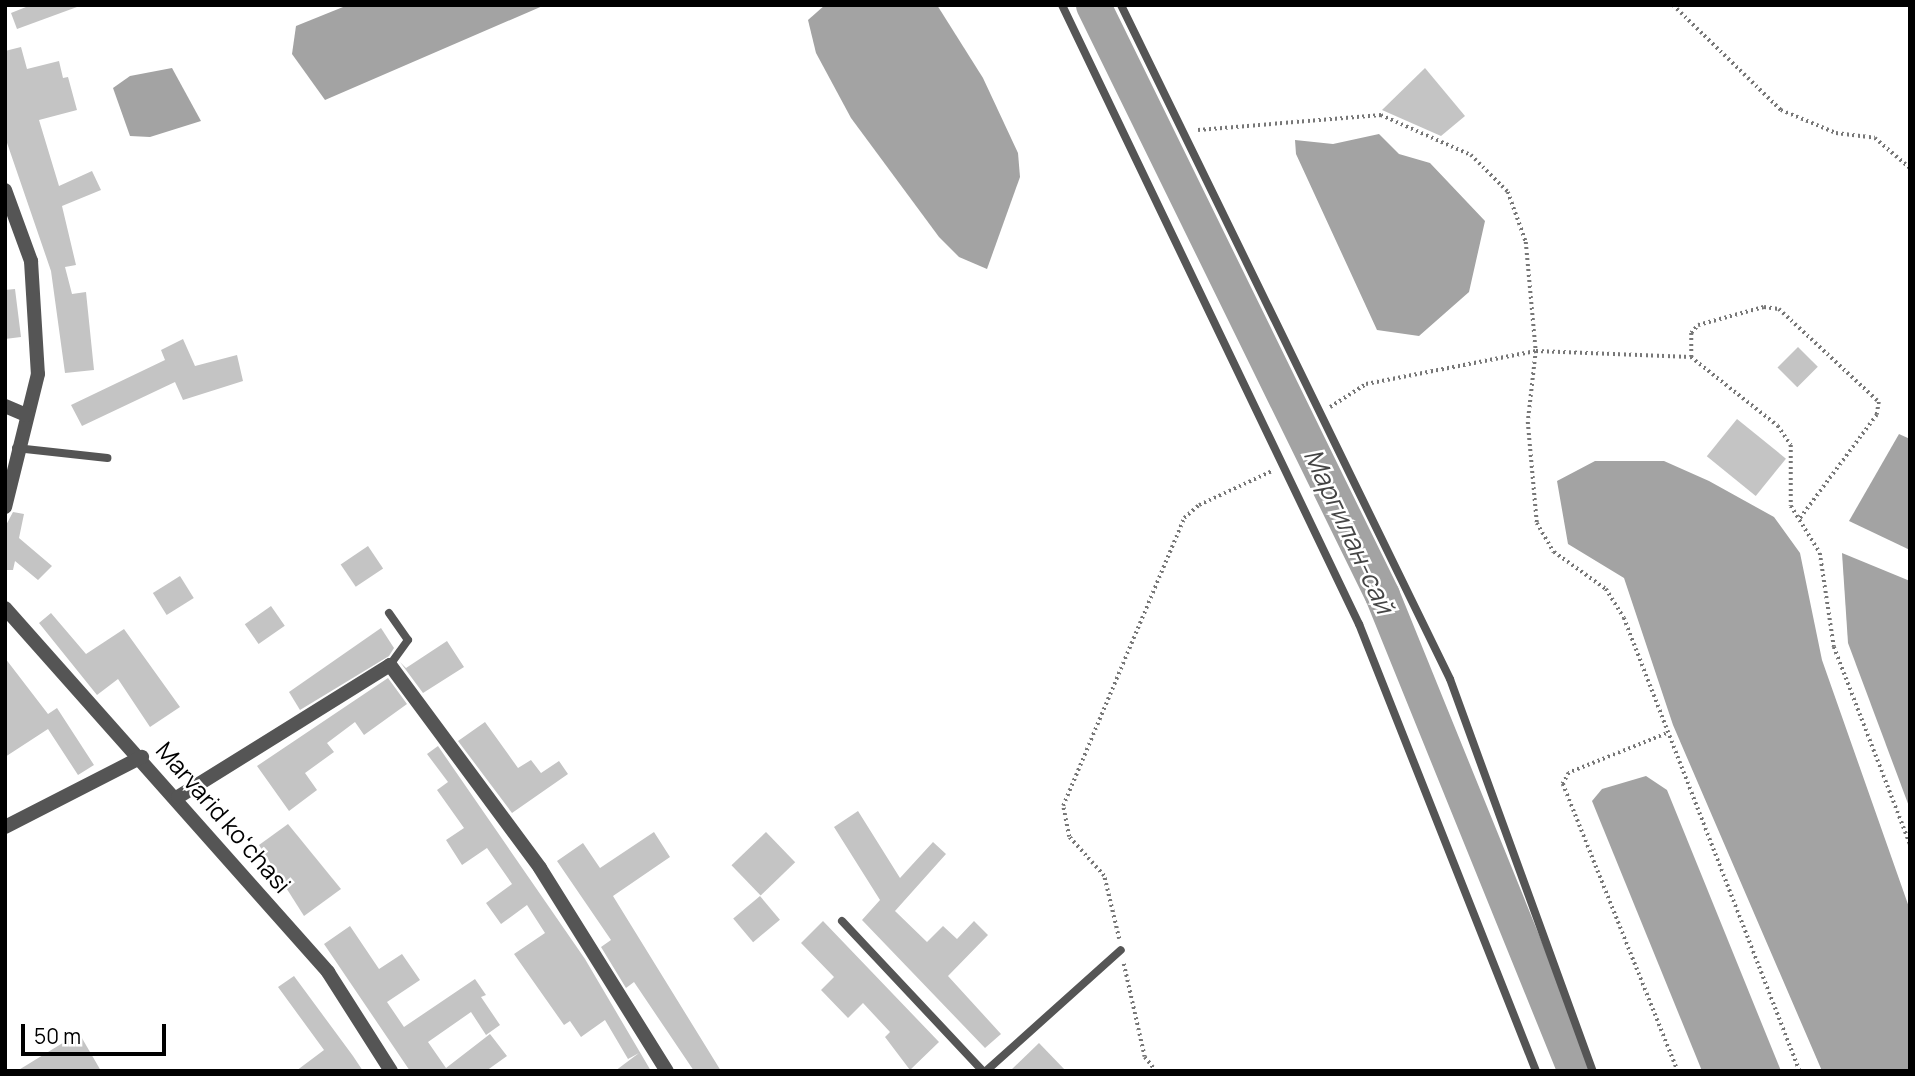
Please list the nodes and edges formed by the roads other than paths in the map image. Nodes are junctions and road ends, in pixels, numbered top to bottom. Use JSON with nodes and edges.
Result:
{"nodes":[{"id":1,"x":1062,"y":5,"type":"edge"},
{"id":2,"x":1121,"y":5,"type":"edge"},
{"id":3,"x":5,"y":190,"type":"edge"},
{"id":4,"x":5,"y":406,"type":"edge"},
{"id":5,"x":26,"y":415,"type":"junction"},
{"id":6,"x":16,"y":448,"type":"junction"},
{"id":7,"x":107,"y":458,"type":"dead end"},
{"id":8,"x":5,"y":508,"type":"edge"},
{"id":9,"x":5,"y":608,"type":"edge"},
{"id":10,"x":389,"y":613,"type":"dead end"},
{"id":11,"x":390,"y":665,"type":"junction"},
{"id":12,"x":142,"y":757,"type":"junction"},
{"id":13,"x":178,"y":797,"type":"junction"},
{"id":14,"x":5,"y":827,"type":"edge"},
{"id":15,"x":842,"y":921,"type":"dead end"},
{"id":16,"x":1121,"y":950,"type":"road end"},
{"id":17,"x":391,"y":1071,"type":"edge"},
{"id":18,"x":667,"y":1071,"type":"edge"},
{"id":19,"x":985,"y":1071,"type":"edge"},
{"id":20,"x":1536,"y":1071,"type":"edge"},
{"id":21,"x":1593,"y":1071,"type":"edge"}],
"edges":[{"from":1,"to":20,"type":"lane"},
{"from":2,"to":21,"type":"lane"},
{"from":3,"to":5,"type":"street"},
{"from":4,"to":5,"type":"street"},
{"from":5,"to":6,"type":"street"},
{"from":6,"to":7,"type":"lane"},
{"from":6,"to":8,"type":"street"},
{"from":9,"to":12,"type":"street","name":"Marvarid koʻchasi"},
{"from":10,"to":11,"type":"lane"},
{"from":11,"to":13,"type":"street"},
{"from":11,"to":18,"type":"street"},
{"from":12,"to":13,"type":"street","name":"Marvarid koʻchasi"},
{"from":12,"to":14,"type":"street"},
{"from":13,"to":17,"type":"street","name":"Marvarid koʻchasi"},
{"from":15,"to":19,"type":"lane"},
{"from":16,"to":19,"type":"lane"}]}
